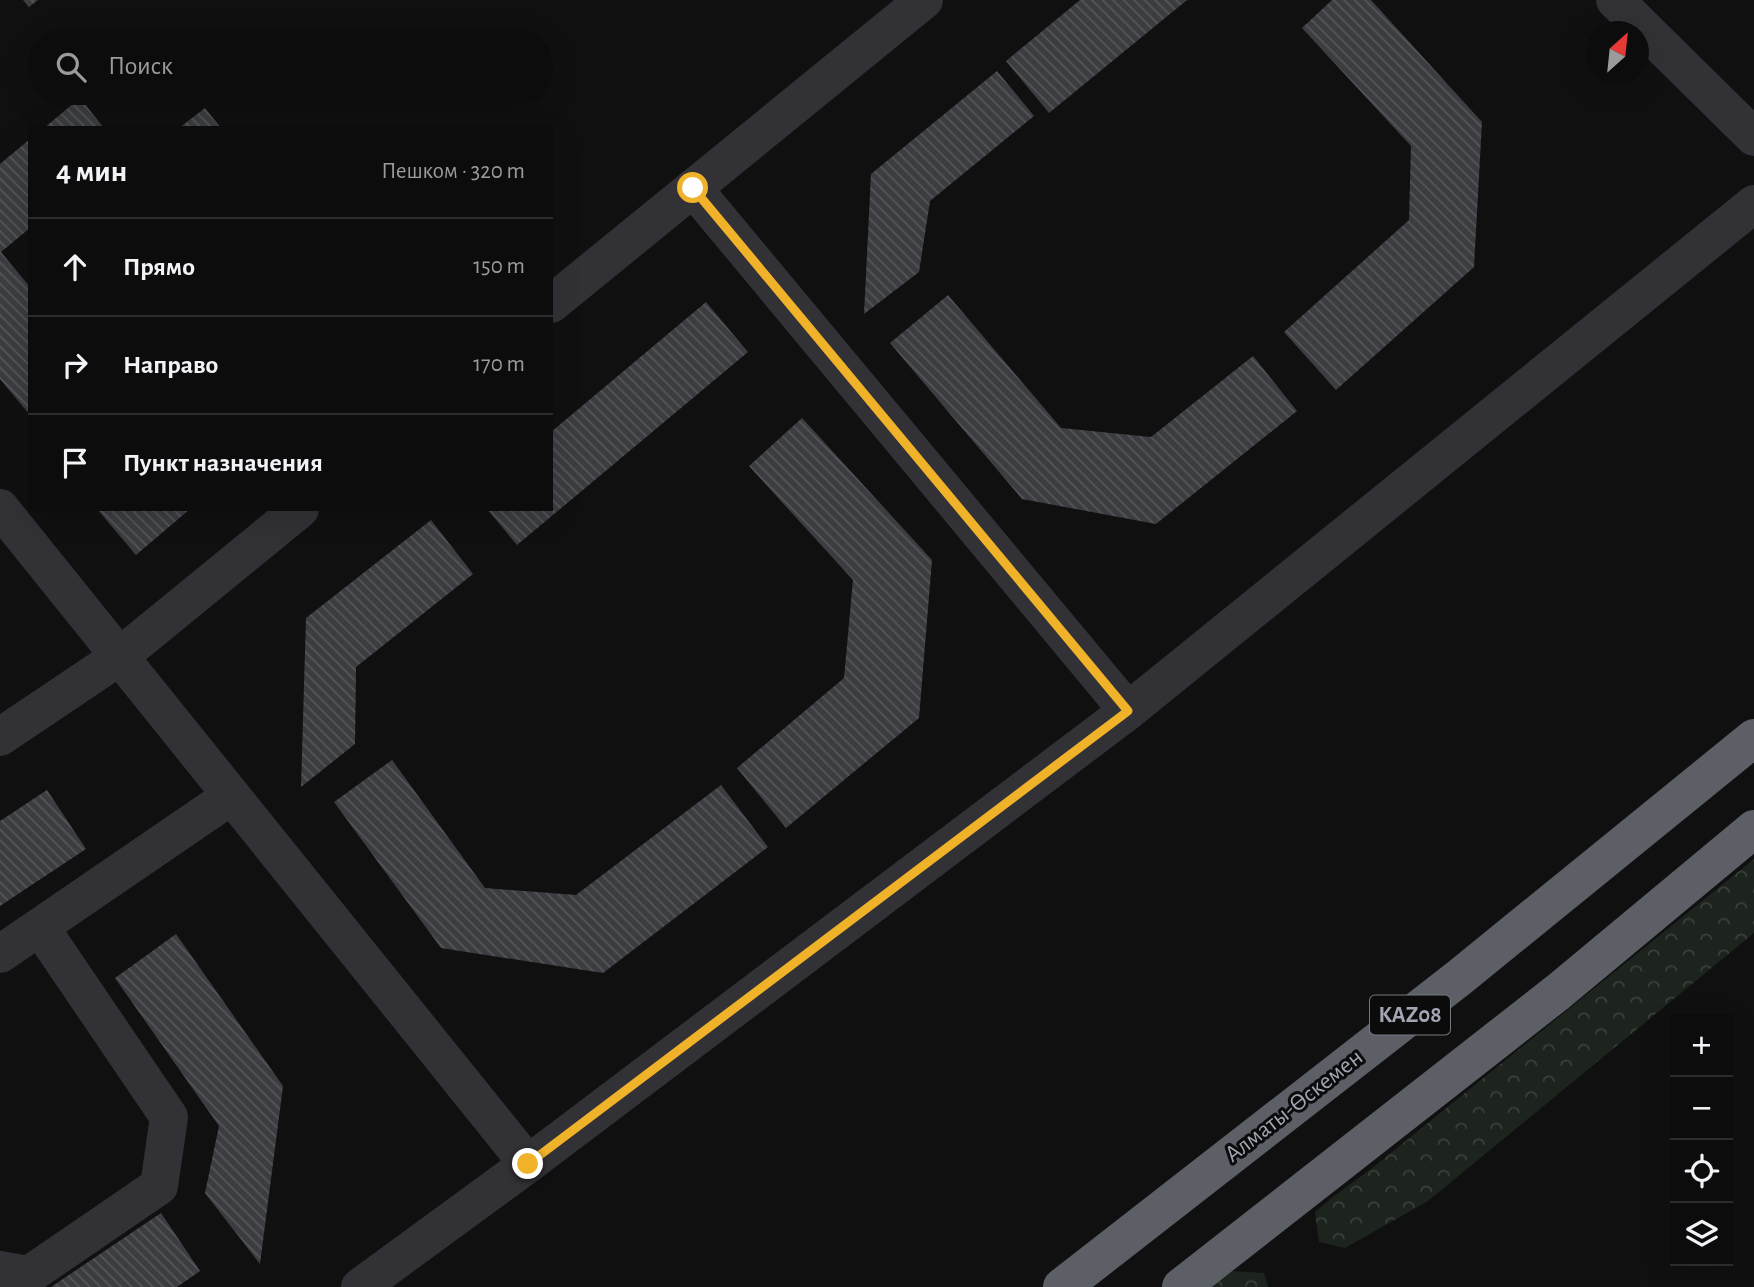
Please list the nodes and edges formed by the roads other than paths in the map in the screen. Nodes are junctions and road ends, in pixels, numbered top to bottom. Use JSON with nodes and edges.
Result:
{"nodes":[{"id":1,"x":924,"y":0,"type":"edge"},
{"id":2,"x":1615,"y":0,"type":"edge"},
{"id":3,"x":1754,"y":137,"type":"edge"},
{"id":4,"x":693,"y":188,"type":"junction"},
{"id":5,"x":1754,"y":204,"type":"edge"},
{"id":6,"x":553,"y":302,"type":"edge"},
{"id":7,"x":0,"y":508,"type":"edge"},
{"id":8,"x":298,"y":511,"type":"edge"},
{"id":9,"x":119,"y":657,"type":"junction"},
{"id":10,"x":1128,"y":711,"type":"junction"},
{"id":11,"x":0,"y":737,"type":"edge"},
{"id":12,"x":1754,"y":738,"type":"edge"},
{"id":13,"x":231,"y":796,"type":"junction"},
{"id":14,"x":1754,"y":829,"type":"edge"},
{"id":15,"x":40,"y":927,"type":"junction"},
{"id":16,"x":0,"y":954,"type":"edge"},
{"id":17,"x":528,"y":1164,"type":"junction"},
{"id":18,"x":0,"y":1270,"type":"edge"},
{"id":19,"x":360,"y":1287,"type":"edge"},
{"id":20,"x":1062,"y":1287,"type":"edge"},
{"id":21,"x":1181,"y":1287,"type":"edge"}],
"edges":[{"from":1,"to":4,"type":"street"},
{"from":2,"to":3,"type":"street"},
{"from":4,"to":6,"type":"street"},
{"from":4,"to":10,"type":"street"},
{"from":5,"to":10,"type":"street"},
{"from":7,"to":9,"type":"street"},
{"from":8,"to":9,"type":"street"},
{"from":9,"to":11,"type":"street"},
{"from":9,"to":13,"type":"street"},
{"from":10,"to":17,"type":"street"},
{"from":12,"to":20,"type":"highway","name":"Алматы-Өскемен","number":"KAZ08"},
{"from":13,"to":15,"type":"street"},
{"from":13,"to":17,"type":"street"},
{"from":14,"to":21,"type":"highway","number":"KAZ08"},
{"from":15,"to":16,"type":"street"},
{"from":15,"to":18,"type":"street"},
{"from":17,"to":19,"type":"street"}]}
